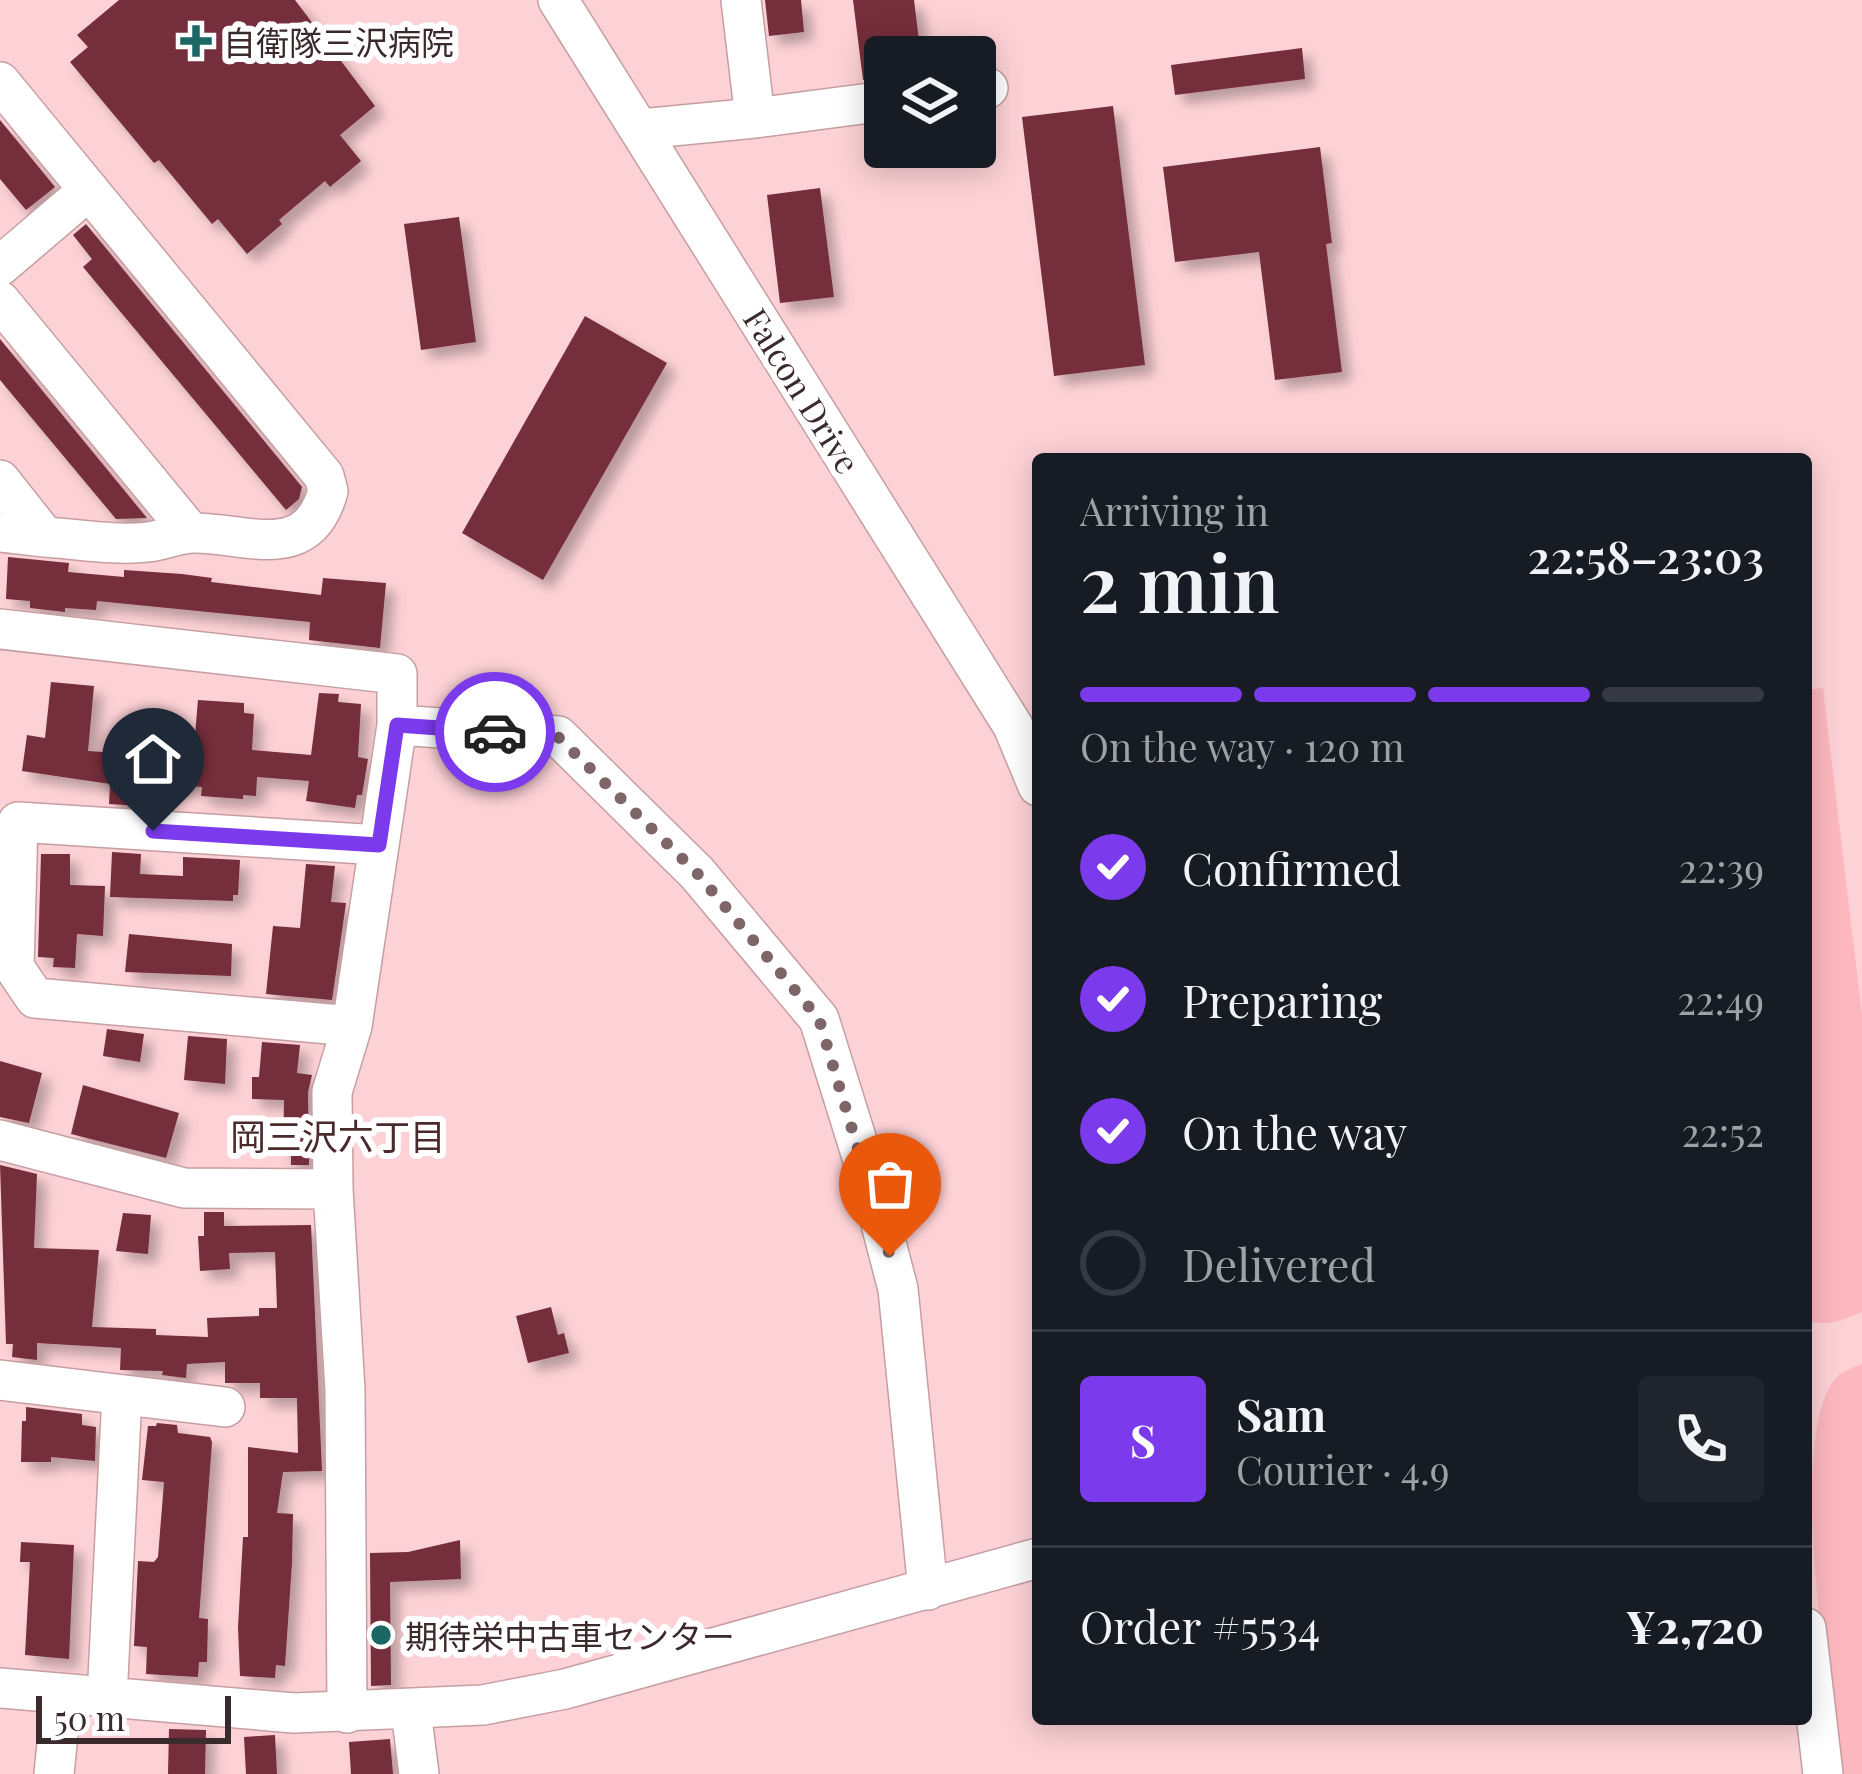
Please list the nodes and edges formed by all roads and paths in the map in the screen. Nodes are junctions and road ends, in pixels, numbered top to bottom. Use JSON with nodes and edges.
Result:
{"nodes":[{"id":1,"x":558,"y":0,"type":"edge"},
{"id":2,"x":741,"y":0,"type":"edge"},
{"id":3,"x":0,"y":82,"type":"edge"},
{"id":4,"x":864,"y":104,"type":"edge"},
{"id":5,"x":755,"y":118,"type":"junction"},
{"id":6,"x":641,"y":129,"type":"junction"},
{"id":7,"x":88,"y":190,"type":"junction"},
{"id":8,"x":0,"y":266,"type":"edge"},
{"id":9,"x":0,"y":301,"type":"edge"},
{"id":10,"x":0,"y":479,"type":"edge"},
{"id":11,"x":0,"y":532,"type":"edge"},
{"id":12,"x":191,"y":533,"type":"junction"},
{"id":13,"x":45,"y":537,"type":"junction"},
{"id":14,"x":0,"y":628,"type":"edge"},
{"id":15,"x":397,"y":725,"type":"junction"},
{"id":16,"x":1032,"y":772,"type":"edge"},
{"id":17,"x":379,"y":845,"type":"junction"},
{"id":18,"x":352,"y":1026,"type":"junction"},
{"id":19,"x":0,"y":1140,"type":"edge"},
{"id":20,"x":333,"y":1189,"type":"junction"},
{"id":21,"x":0,"y":1380,"type":"edge"},
{"id":22,"x":122,"y":1395,"type":"junction"},
{"id":23,"x":225,"y":1407,"type":"dead end"},
{"id":24,"x":1032,"y":1560,"type":"edge"},
{"id":25,"x":928,"y":1590,"type":"junction"},
{"id":26,"x":1812,"y":1680,"type":"edge"},
{"id":27,"x":0,"y":1688,"type":"edge"},
{"id":28,"x":62,"y":1694,"type":"junction"},
{"id":29,"x":107,"y":1698,"type":"junction"},
{"id":30,"x":411,"y":1711,"type":"junction"},
{"id":31,"x":347,"y":1713,"type":"junction"},
{"id":32,"x":54,"y":1774,"type":"edge"},
{"id":33,"x":419,"y":1774,"type":"edge"},
{"id":34,"x":1823,"y":1774,"type":"edge"}],
"edges":[{"from":1,"to":6,"type":"street","name":"Falcon Drive"},
{"from":2,"to":5,"type":"street"},
{"from":3,"to":7,"type":"street"},
{"from":4,"to":5,"type":"street"},
{"from":5,"to":6,"type":"street"},
{"from":6,"to":16,"type":"street","name":"Falcon Drive"},
{"from":7,"to":8,"type":"street"},
{"from":7,"to":12,"type":"street"},
{"from":9,"to":12,"type":"street"},
{"from":10,"to":13,"type":"street"},
{"from":11,"to":13,"type":"street"},
{"from":12,"to":13,"type":"street"},
{"from":14,"to":15,"type":"street"},
{"from":15,"to":17,"type":"street"},
{"from":15,"to":25,"type":"street"},
{"from":17,"to":18,"type":"street"},
{"from":17,"to":18,"type":"street"},
{"from":18,"to":20,"type":"street"},
{"from":19,"to":20,"type":"street"},
{"from":20,"to":31,"type":"street"},
{"from":21,"to":22,"type":"street"},
{"from":22,"to":23,"type":"street"},
{"from":22,"to":29,"type":"street"},
{"from":24,"to":25,"type":"street"},
{"from":25,"to":30,"type":"street"},
{"from":26,"to":34,"type":"street"},
{"from":27,"to":28,"type":"street"},
{"from":28,"to":29,"type":"street"},
{"from":28,"to":32,"type":"street"},
{"from":29,"to":31,"type":"street"},
{"from":30,"to":31,"type":"street"},
{"from":30,"to":33,"type":"street"}]}
